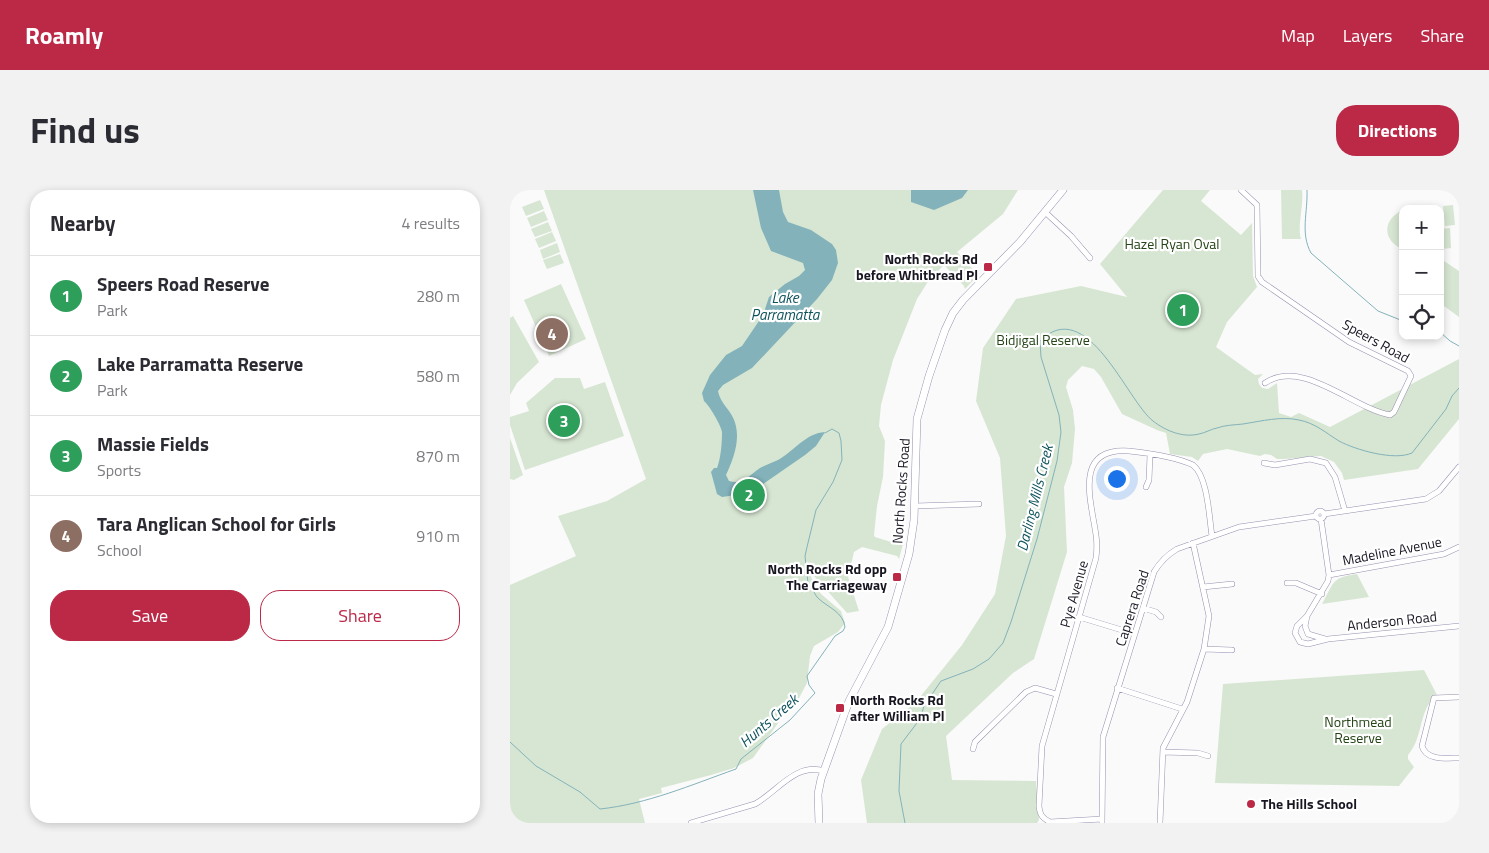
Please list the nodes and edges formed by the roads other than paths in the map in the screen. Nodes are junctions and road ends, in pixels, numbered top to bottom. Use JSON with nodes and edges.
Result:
{"nodes":[{"id":1,"x":1063,"y":190,"type":"edge"},
{"id":2,"x":1241,"y":190,"type":"edge"},
{"id":3,"x":1045,"y":212,"type":"junction"},
{"id":4,"x":1090,"y":258,"type":"dead end"},
{"id":5,"x":1265,"y":382,"type":"dead end"},
{"id":6,"x":1150,"y":455,"type":"junction"},
{"id":7,"x":1264,"y":463,"type":"dead end"},
{"id":8,"x":1459,"y":468,"type":"edge"},
{"id":9,"x":1146,"y":487,"type":"dead end"},
{"id":10,"x":979,"y":504,"type":"dead end"},
{"id":11,"x":915,"y":506,"type":"junction"},
{"id":12,"x":1345,"y":511,"type":"junction"},
{"id":13,"x":1320,"y":516,"type":"junction"},
{"id":14,"x":1212,"y":536,"type":"junction"},
{"id":15,"x":1194,"y":543,"type":"junction"},
{"id":16,"x":1459,"y":547,"type":"edge"},
{"id":17,"x":1329,"y":575,"type":"junction"},
{"id":18,"x":1287,"y":583,"type":"dead end"},
{"id":19,"x":1232,"y":584,"type":"dead end"},
{"id":20,"x":1203,"y":587,"type":"junction"},
{"id":21,"x":1322,"y":594,"type":"junction"},
{"id":22,"x":1143,"y":608,"type":"junction"},
{"id":23,"x":1308,"y":616,"type":"junction"},
{"id":24,"x":1079,"y":617,"type":"junction"},
{"id":25,"x":1162,"y":617,"type":"dead end"},
{"id":26,"x":1459,"y":626,"type":"edge"},
{"id":27,"x":1134,"y":634,"type":"junction"},
{"id":28,"x":1328,"y":639,"type":"junction"},
{"id":29,"x":1204,"y":649,"type":"junction"},
{"id":30,"x":1232,"y":650,"type":"dead end"},
{"id":31,"x":1117,"y":688,"type":"junction"},
{"id":32,"x":1056,"y":694,"type":"junction"},
{"id":33,"x":1459,"y":697,"type":"edge"},
{"id":34,"x":1182,"y":709,"type":"junction"},
{"id":35,"x":973,"y":749,"type":"dead end"},
{"id":36,"x":1163,"y":752,"type":"junction"},
{"id":37,"x":1208,"y":756,"type":"dead end"},
{"id":38,"x":1459,"y":758,"type":"edge"},
{"id":39,"x":824,"y":771,"type":"junction"},
{"id":40,"x":1102,"y":821,"type":"edge"},
{"id":41,"x":691,"y":823,"type":"edge"},
{"id":42,"x":819,"y":823,"type":"edge"},
{"id":43,"x":1160,"y":823,"type":"edge"}],
"edges":[{"from":1,"to":3,"type":"main road","name":"North Rocks Road"},
{"from":2,"to":5,"type":"street","name":"Speers Road"},
{"from":3,"to":4,"type":"street"},
{"from":3,"to":11,"type":"main road","name":"North Rocks Road"},
{"from":6,"to":9,"type":"street"},
{"from":6,"to":14,"type":"street","name":"Pye Avenue"},
{"from":6,"to":24,"type":"street","name":"Pye Avenue"},
{"from":7,"to":12,"type":"street"},
{"from":8,"to":12,"type":"street","name":"Caprera Road"},
{"from":10,"to":11,"type":"street"},
{"from":11,"to":39,"type":"main road","name":"North Rocks Road"},
{"from":12,"to":13,"type":"street","name":"Caprera Road"},
{"from":13,"to":14,"type":"street","name":"Caprera Road"},
{"from":13,"to":17,"type":"street"},
{"from":14,"to":15,"type":"street","name":"Caprera Road"},
{"from":15,"to":20,"type":"street"},
{"from":15,"to":22,"type":"street","name":"Caprera Road"},
{"from":16,"to":17,"type":"street","name":"Madeline Avenue"},
{"from":17,"to":21,"type":"street","name":"Anderson Road"},
{"from":18,"to":21,"type":"street"},
{"from":19,"to":20,"type":"street"},
{"from":20,"to":29,"type":"street"},
{"from":21,"to":23,"type":"street","name":"Anderson Road"},
{"from":22,"to":25,"type":"street"},
{"from":22,"to":27,"type":"street","name":"Caprera Road"},
{"from":23,"to":28,"type":"street","name":"Anderson Road"},
{"from":23,"to":28,"type":"street","name":"Anderson Road"},
{"from":24,"to":27,"type":"street"},
{"from":24,"to":32,"type":"street","name":"Pye Avenue"},
{"from":26,"to":28,"type":"street","name":"Anderson Road"},
{"from":27,"to":31,"type":"street","name":"Caprera Road"},
{"from":29,"to":30,"type":"street"},
{"from":29,"to":34,"type":"street"},
{"from":31,"to":34,"type":"street"},
{"from":31,"to":40,"type":"street","name":"Caprera Road"},
{"from":32,"to":35,"type":"street"},
{"from":32,"to":40,"type":"street","name":"Pye Avenue"},
{"from":33,"to":38,"type":"street"},
{"from":34,"to":36,"type":"street"},
{"from":36,"to":37,"type":"street"},
{"from":36,"to":43,"type":"street"},
{"from":39,"to":41,"type":"street"},
{"from":39,"to":42,"type":"main road","name":"North Rocks Road"}]}
